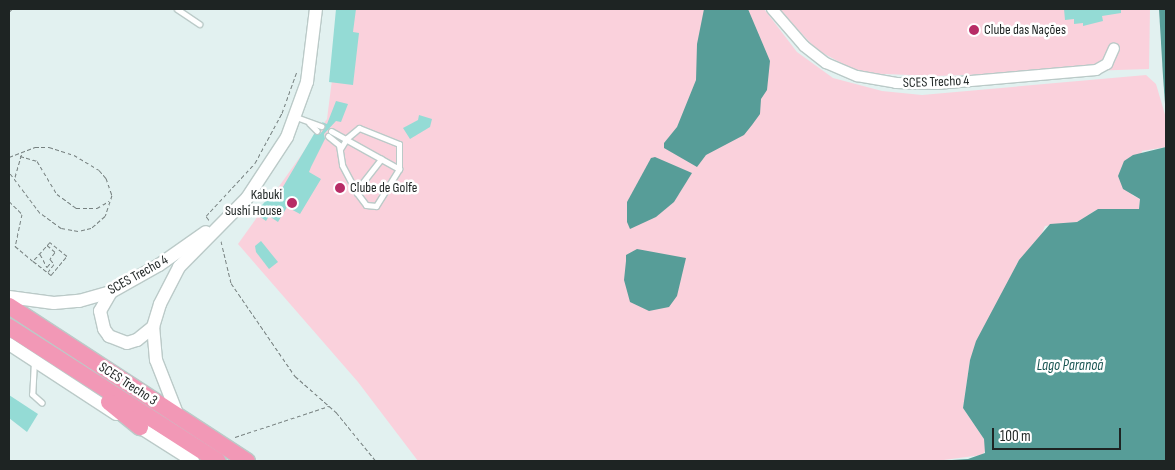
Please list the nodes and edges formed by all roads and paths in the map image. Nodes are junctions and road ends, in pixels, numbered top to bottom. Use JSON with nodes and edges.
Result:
{"nodes":[{"id":1,"x":12,"y":9,"type":"edge"},
{"id":2,"x":178,"y":9,"type":"edge"},
{"id":3,"x":316,"y":9,"type":"edge"},
{"id":4,"x":772,"y":9,"type":"edge"},
{"id":5,"x":9,"y":12,"type":"edge"},
{"id":6,"x":199,"y":24,"type":"dead end"},
{"id":7,"x":1114,"y":48,"type":"dead end"},
{"id":8,"x":299,"y":66,"type":"dead end"},
{"id":9,"x":296,"y":116,"type":"junction"},
{"id":10,"x":309,"y":122,"type":"junction"},
{"id":11,"x":320,"y":126,"type":"dead end"},
{"id":12,"x":317,"y":131,"type":"dead end"},
{"id":13,"x":331,"y":131,"type":"dead end"},
{"id":14,"x":328,"y":136,"type":"dead end"},
{"id":15,"x":347,"y":138,"type":"junction"},
{"id":16,"x":340,"y":149,"type":"junction"},
{"id":17,"x":22,"y":151,"type":"junction"},
{"id":18,"x":20,"y":156,"type":"junction"},
{"id":19,"x":9,"y":157,"type":"edge"},
{"id":20,"x":381,"y":159,"type":"junction"},
{"id":21,"x":399,"y":169,"type":"junction"},
{"id":22,"x":9,"y":172,"type":"edge"},
{"id":23,"x":15,"y":178,"type":"junction"},
{"id":24,"x":356,"y":191,"type":"junction"},
{"id":25,"x":9,"y":201,"type":"edge"},
{"id":26,"x":110,"y":201,"type":"junction"},
{"id":27,"x":226,"y":218,"type":"junction"},
{"id":28,"x":209,"y":226,"type":"junction"},
{"id":29,"x":47,"y":245,"type":"junction"},
{"id":30,"x":40,"y":253,"type":"junction"},
{"id":31,"x":33,"y":260,"type":"junction"},
{"id":32,"x":52,"y":261,"type":"junction"},
{"id":33,"x":48,"y":272,"type":"junction"},
{"id":34,"x":111,"y":292,"type":"junction"},
{"id":35,"x":9,"y":297,"type":"edge"},
{"id":36,"x":9,"y":306,"type":"edge"},
{"id":37,"x":9,"y":327,"type":"edge"},
{"id":38,"x":153,"y":327,"type":"junction"},
{"id":39,"x":9,"y":344,"type":"edge"},
{"id":40,"x":34,"y":361,"type":"junction"},
{"id":41,"x":68,"y":366,"type":"junction"},
{"id":42,"x":42,"y":403,"type":"dead end"},
{"id":43,"x":329,"y":406,"type":"junction"},
{"id":44,"x":178,"y":416,"type":"junction"},
{"id":45,"x":140,"y":427,"type":"junction"},
{"id":46,"x":219,"y":442,"type":"junction"},
{"id":47,"x":193,"y":461,"type":"edge"},
{"id":48,"x":218,"y":461,"type":"edge"},
{"id":49,"x":247,"y":461,"type":"edge"},
{"id":50,"x":376,"y":461,"type":"edge"}],
"edges":[{"from":1,"to":5,"type":"path"},
{"from":2,"to":6,"type":"lane"},
{"from":3,"to":9,"type":"street","name":"SCES Trecho 4"},
{"from":4,"to":7,"type":"street","name":"SCES Trecho 4"},
{"from":8,"to":28,"type":"path"},
{"from":9,"to":10,"type":"lane"},
{"from":9,"to":27,"type":"street","name":"SCES Trecho 4"},
{"from":10,"to":11,"type":"lane"},
{"from":10,"to":12,"type":"lane"},
{"from":13,"to":15,"type":"lane"},
{"from":14,"to":16,"type":"lane"},
{"from":15,"to":16,"type":"lane"},
{"from":15,"to":20,"type":"lane"},
{"from":15,"to":21,"type":"lane"},
{"from":16,"to":24,"type":"lane"},
{"from":17,"to":18,"type":"path"},
{"from":17,"to":19,"type":"path"},
{"from":17,"to":26,"type":"path"},
{"from":18,"to":23,"type":"path"},
{"from":18,"to":26,"type":"path"},
{"from":20,"to":21,"type":"lane"},
{"from":20,"to":24,"type":"lane"},
{"from":21,"to":24,"type":"lane"},
{"from":22,"to":23,"type":"path"},
{"from":23,"to":26,"type":"path"},
{"from":25,"to":31,"type":"path"},
{"from":27,"to":28,"type":"street","name":"SCES Trecho 4"},
{"from":27,"to":34,"type":"street","name":"SCES Trecho 4"},
{"from":28,"to":38,"type":"street","name":"SCES Trecho 4"},
{"from":28,"to":43,"type":"path"},
{"from":29,"to":30,"type":"path"},
{"from":29,"to":32,"type":"path"},
{"from":29,"to":33,"type":"path"},
{"from":30,"to":31,"type":"path"},
{"from":30,"to":32,"type":"path"},
{"from":31,"to":33,"type":"path"},
{"from":32,"to":33,"type":"path"},
{"from":34,"to":35,"type":"street","name":"SCES Trecho 4"},
{"from":34,"to":38,"type":"street"},
{"from":36,"to":44,"type":"highway","name":"SCES Trecho 3"},
{"from":37,"to":41,"type":"highway","name":"SCES Trecho 3"},
{"from":38,"to":44,"type":"street","name":"SCES Trecho 4"},
{"from":39,"to":40,"type":"street"},
{"from":40,"to":42,"type":"lane"},
{"from":40,"to":45,"type":"street"},
{"from":41,"to":45,"type":"highway"},
{"from":41,"to":48,"type":"highway","name":"SCES Trecho 3"},
{"from":43,"to":46,"type":"path"},
{"from":43,"to":50,"type":"path"},
{"from":44,"to":46,"type":"highway","name":"SCES Trecho 3"},
{"from":45,"to":47,"type":"street"},
{"from":46,"to":49,"type":"highway","name":"SCES Trecho 3"}]}
